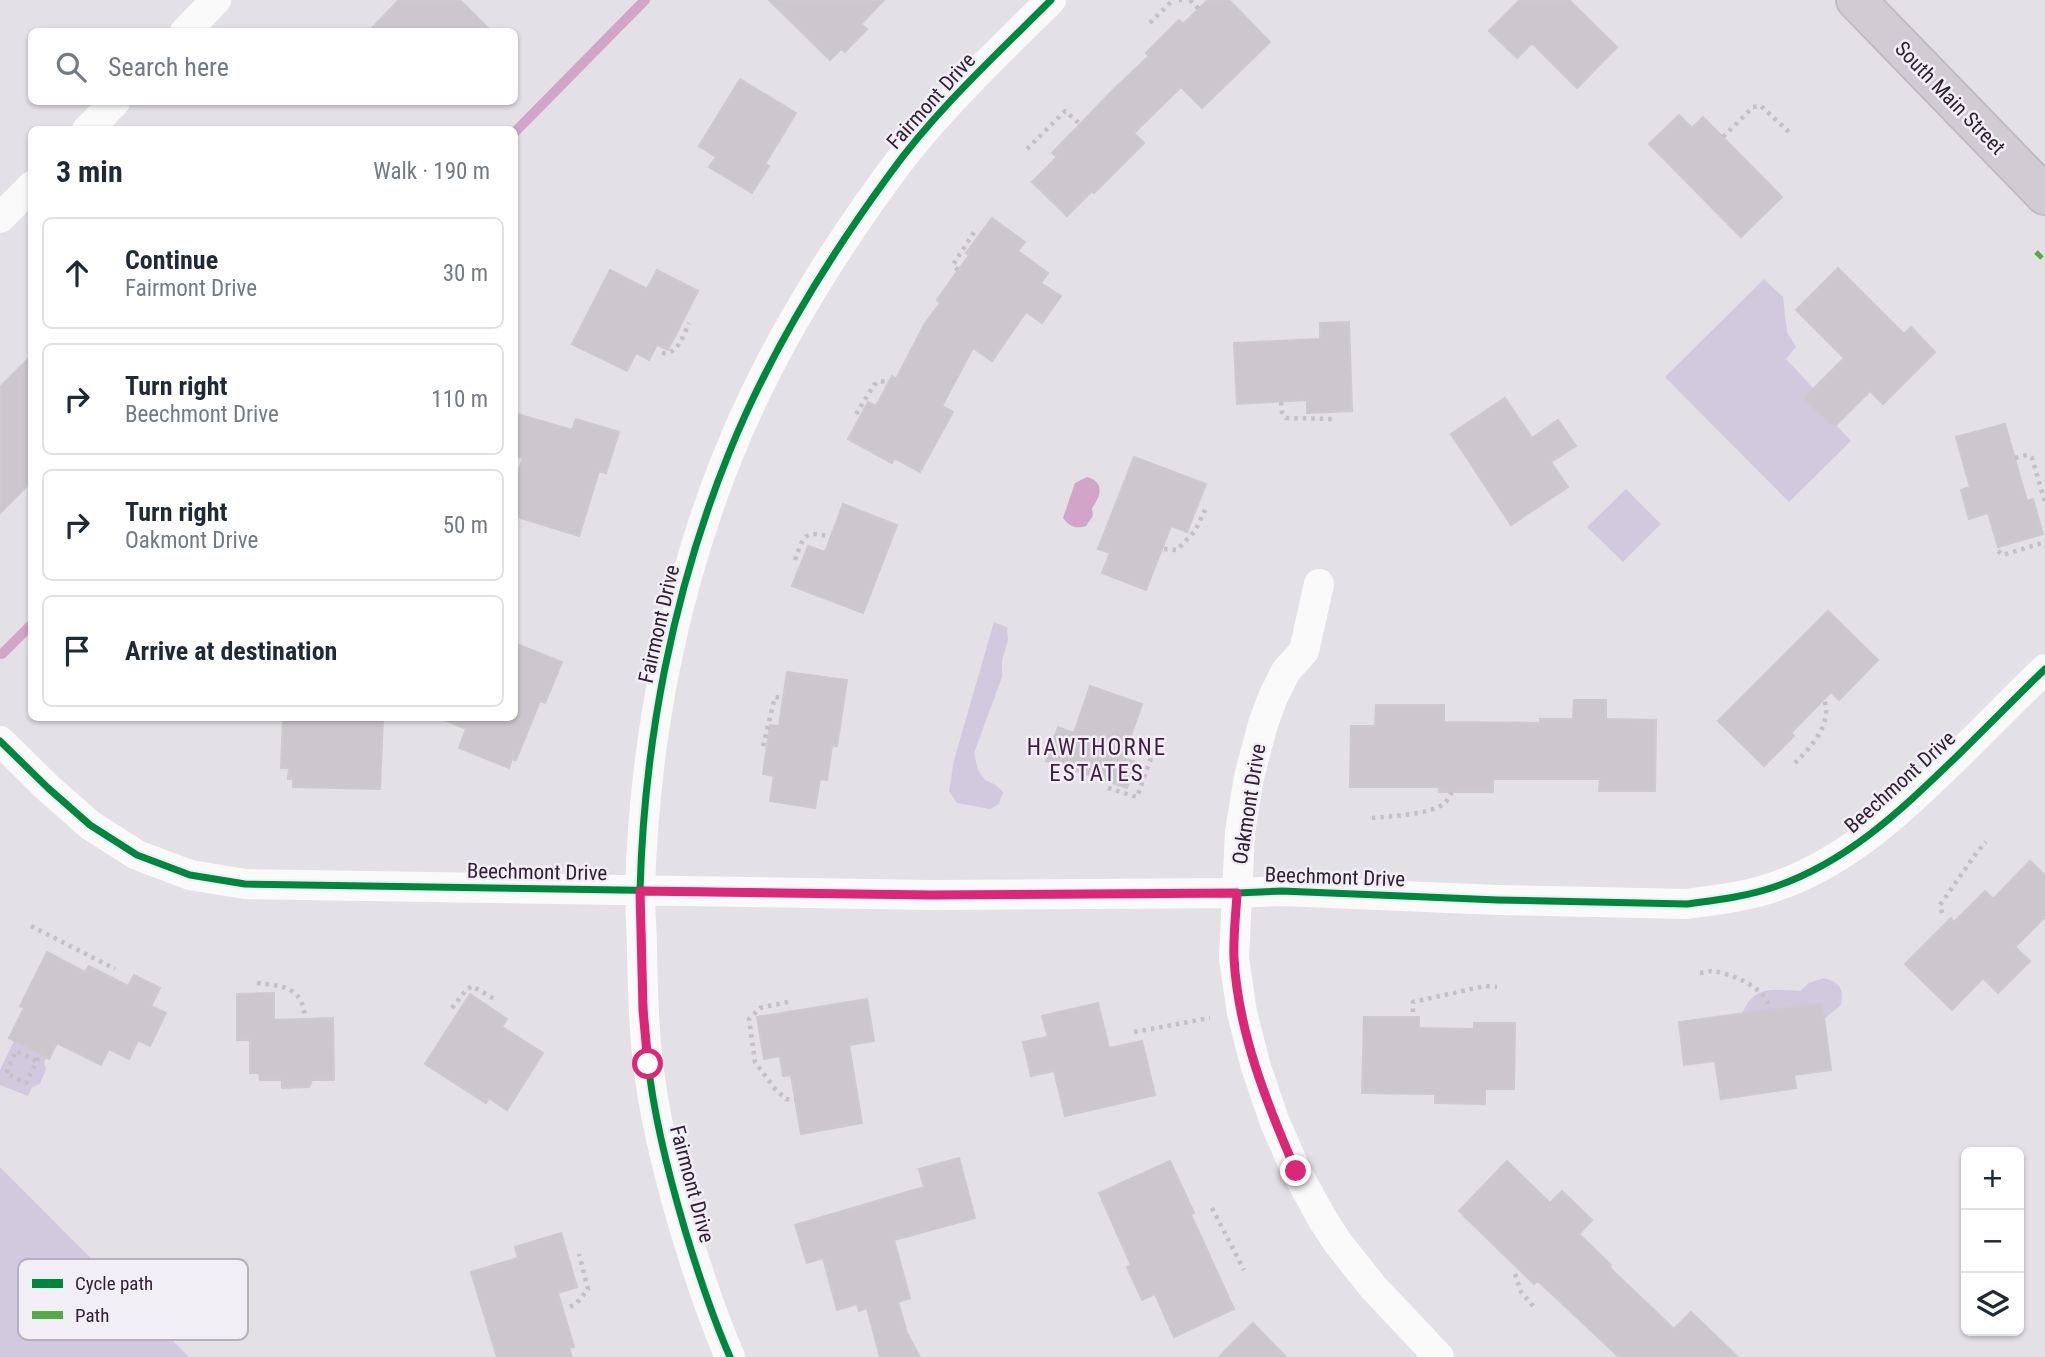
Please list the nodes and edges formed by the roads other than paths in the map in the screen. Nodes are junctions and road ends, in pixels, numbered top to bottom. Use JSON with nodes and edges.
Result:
{"nodes":[{"id":1,"x":216,"y":0,"type":"edge"},
{"id":2,"x":1051,"y":0,"type":"edge"},
{"id":3,"x":1856,"y":0,"type":"edge"},
{"id":4,"x":189,"y":28,"type":"edge"},
{"id":5,"x":112,"y":105,"type":"edge"},
{"id":6,"x":91,"y":126,"type":"edge"},
{"id":7,"x":28,"y":190,"type":"edge"},
{"id":8,"x":2045,"y":195,"type":"edge"},
{"id":9,"x":0,"y":218,"type":"edge"},
{"id":10,"x":1319,"y":584,"type":"dead end"},
{"id":11,"x":2045,"y":669,"type":"edge"},
{"id":12,"x":0,"y":741,"type":"edge"},
{"id":13,"x":640,"y":891,"type":"junction"},
{"id":14,"x":1237,"y":893,"type":"junction"},
{"id":15,"x":730,"y":1357,"type":"edge"},
{"id":16,"x":1439,"y":1357,"type":"edge"}],
"edges":[{"from":1,"to":4,"type":"street"},
{"from":2,"to":13,"type":"street","name":"Fairmont Drive"},
{"from":3,"to":8,"type":"main road","name":"South Main Street"},
{"from":5,"to":6,"type":"street"},
{"from":7,"to":9,"type":"street"},
{"from":10,"to":14,"type":"street","name":"Oakmont Drive"},
{"from":11,"to":14,"type":"street","name":"Beechmont Drive"},
{"from":12,"to":13,"type":"street","name":"Beechmont Drive"},
{"from":13,"to":14,"type":"street","name":"Beechmont Drive"},
{"from":13,"to":15,"type":"street","name":"Fairmont Drive"},
{"from":14,"to":16,"type":"street","name":"Oakmont Drive"}]}
